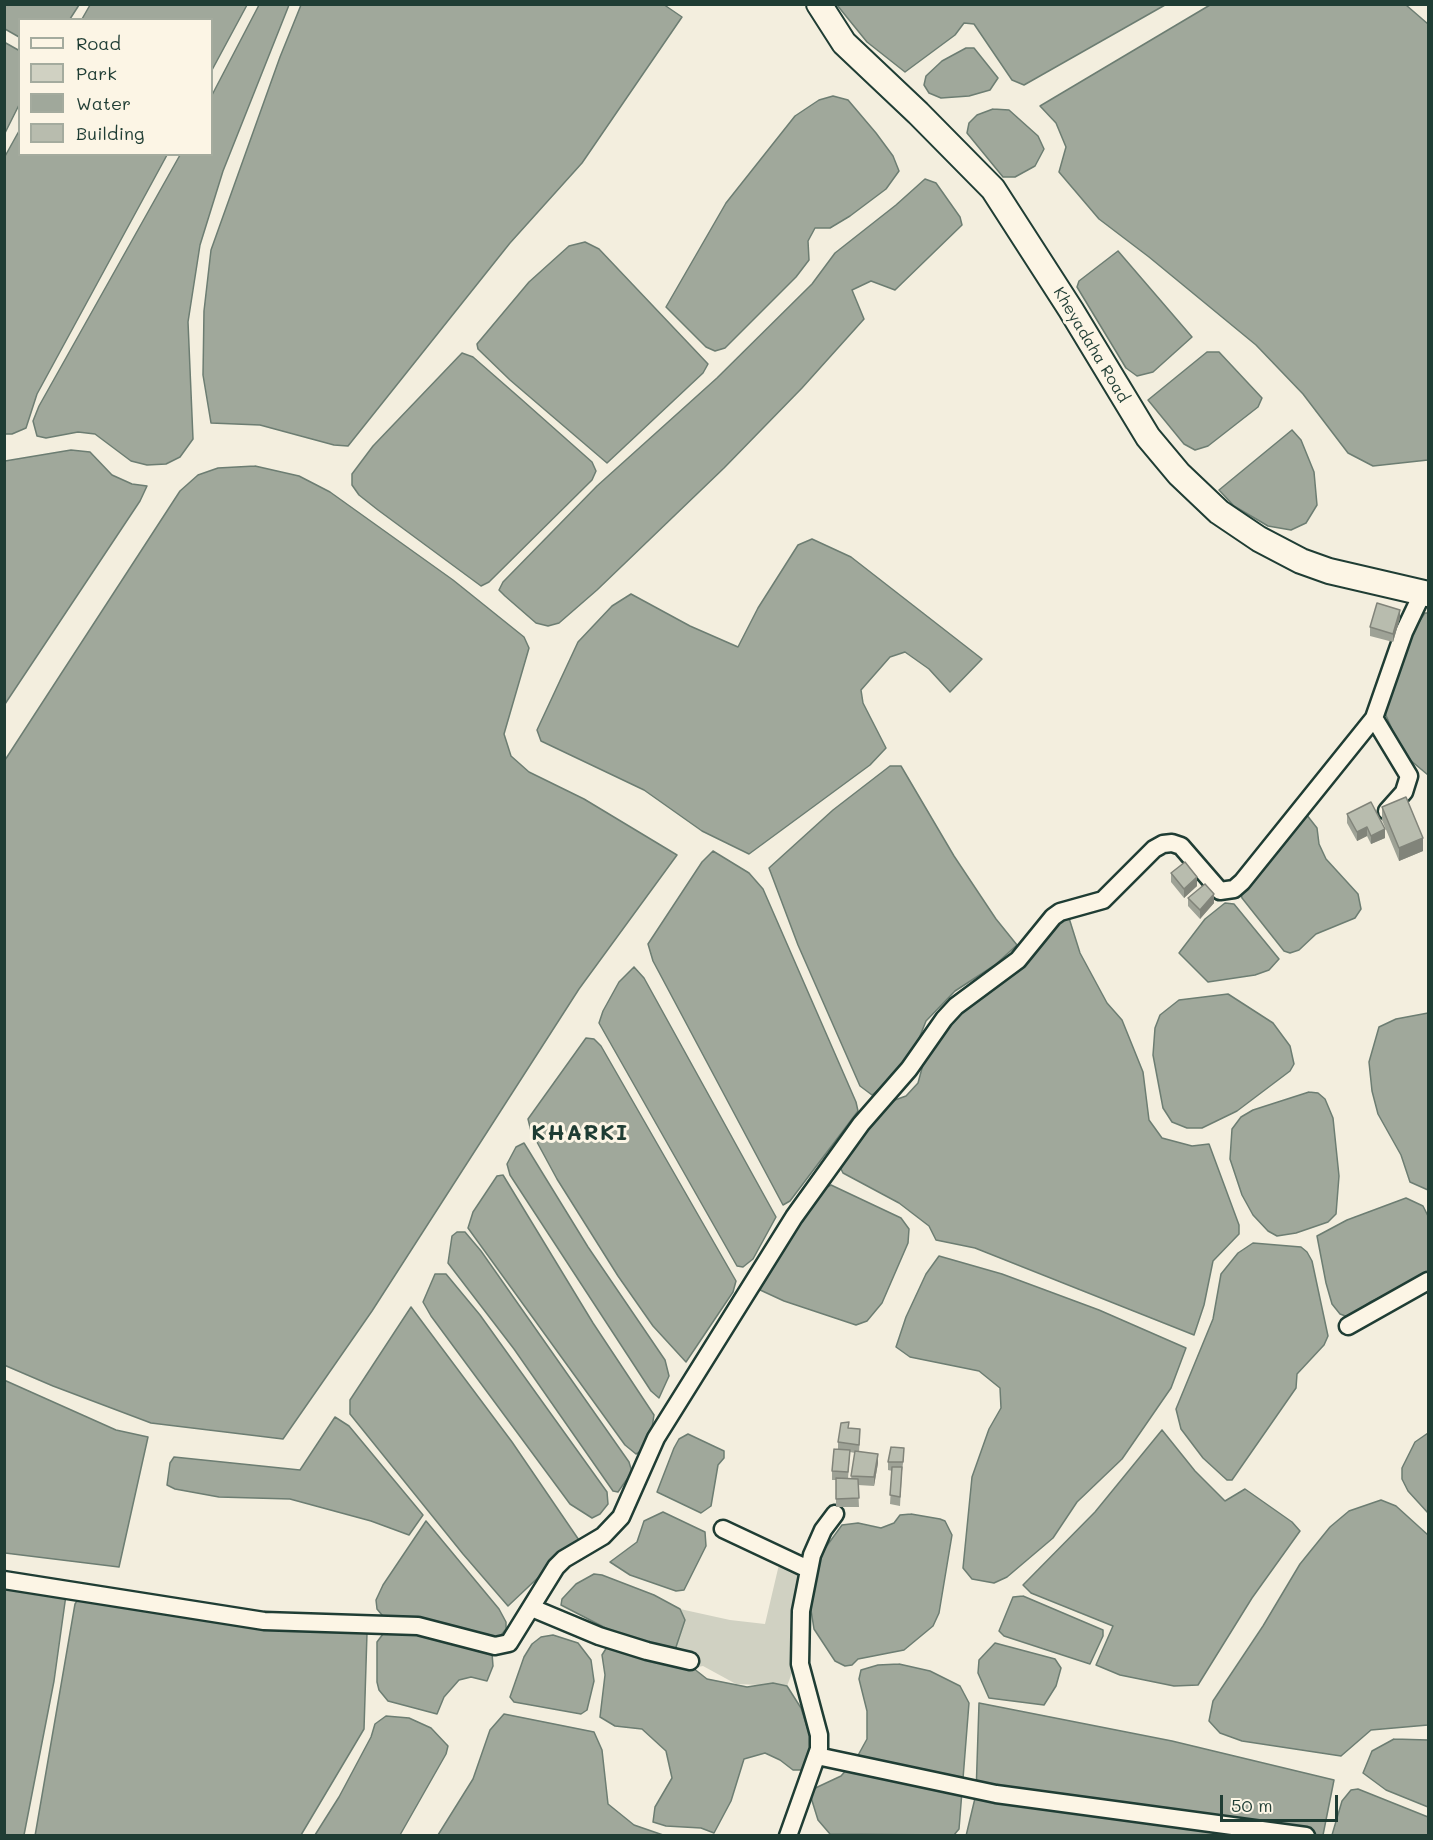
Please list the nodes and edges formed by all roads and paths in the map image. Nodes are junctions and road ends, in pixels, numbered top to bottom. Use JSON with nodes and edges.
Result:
{"nodes":[{"id":1,"x":819,"y":4,"type":"edge"},
{"id":2,"x":1426,"y":590,"type":"edge"},
{"id":3,"x":1374,"y":718,"type":"junction"},
{"id":4,"x":1387,"y":811,"type":"edge"},
{"id":5,"x":1428,"y":1281,"type":"edge"},
{"id":6,"x":1348,"y":1326,"type":"dead end"},
{"id":7,"x":834,"y":1514,"type":"dead end"},
{"id":8,"x":723,"y":1529,"type":"dead end"},
{"id":9,"x":808,"y":1569,"type":"junction"},
{"id":10,"x":4,"y":1580,"type":"edge"},
{"id":11,"x":532,"y":1608,"type":"junction"},
{"id":12,"x":690,"y":1661,"type":"dead end"},
{"id":13,"x":817,"y":1756,"type":"junction"},
{"id":14,"x":788,"y":1836,"type":"edge"},
{"id":15,"x":1306,"y":1836,"type":"edge"}],
"edges":[{"from":1,"to":2,"type":"main road","name":"Kheyadaha Road"},
{"from":2,"to":3,"type":"street"},
{"from":3,"to":4,"type":"street"},
{"from":3,"to":11,"type":"street"},
{"from":5,"to":6,"type":"street"},
{"from":7,"to":9,"type":"street"},
{"from":8,"to":9,"type":"street"},
{"from":9,"to":13,"type":"street"},
{"from":10,"to":11,"type":"street"},
{"from":11,"to":12,"type":"street"},
{"from":13,"to":14,"type":"street"},
{"from":13,"to":15,"type":"street"}]}
